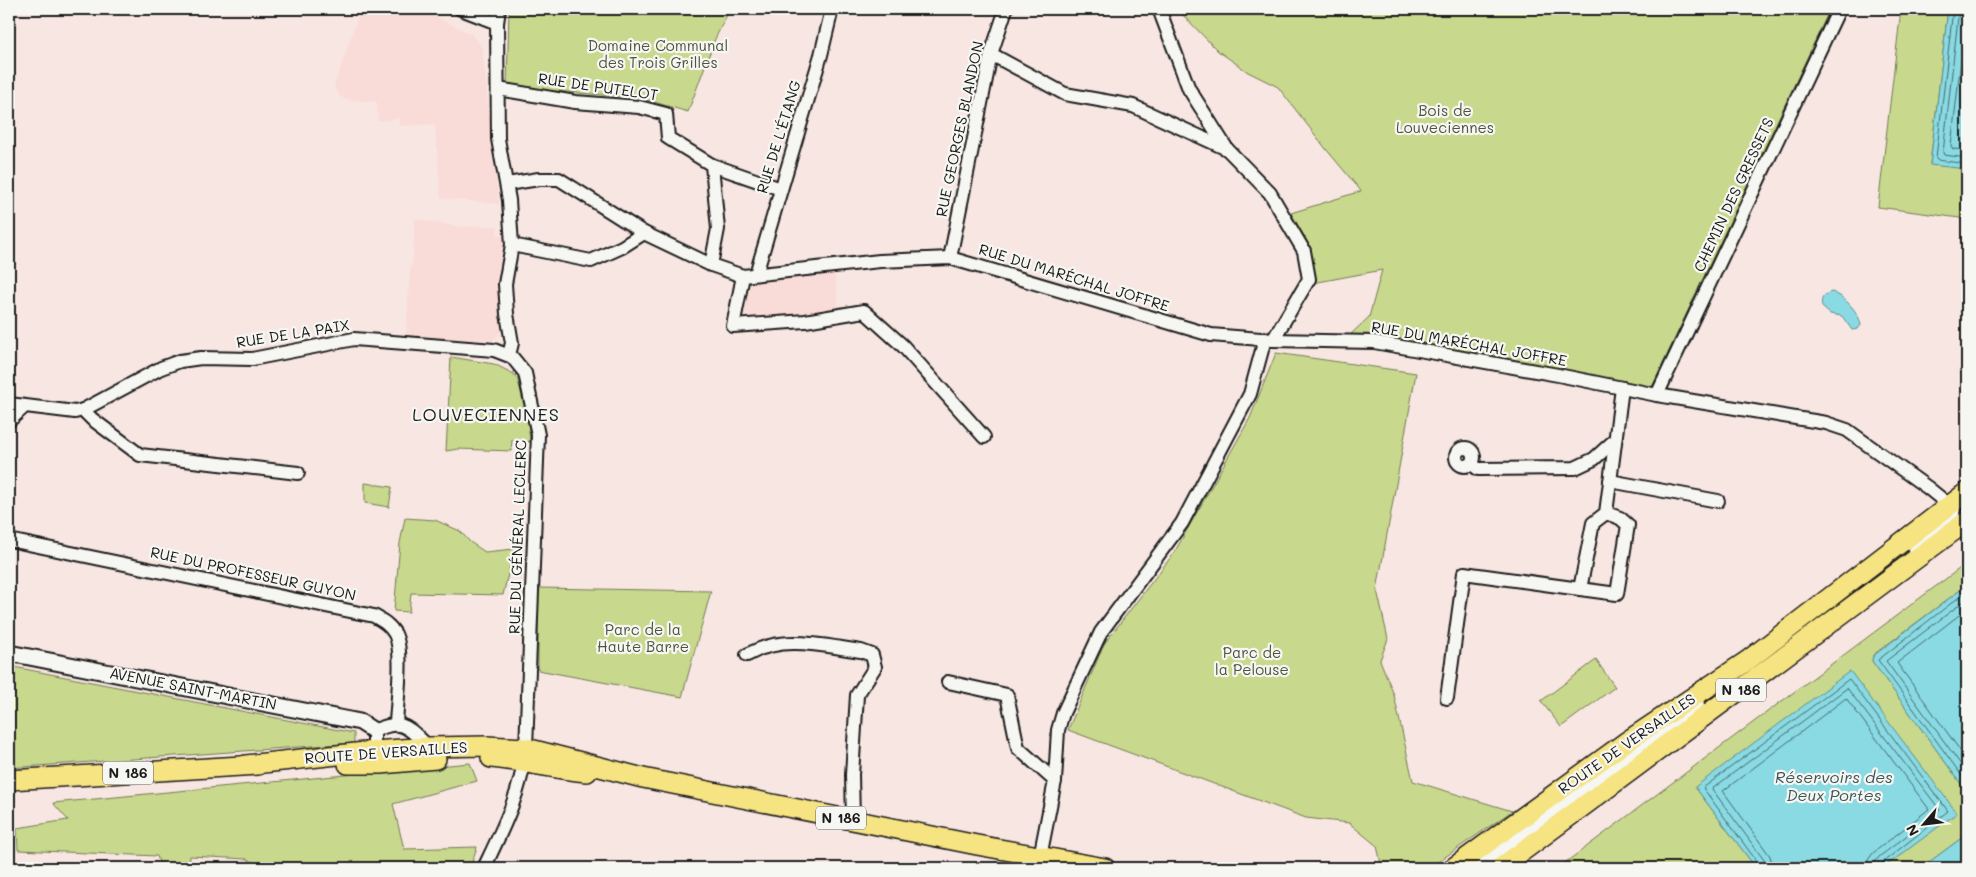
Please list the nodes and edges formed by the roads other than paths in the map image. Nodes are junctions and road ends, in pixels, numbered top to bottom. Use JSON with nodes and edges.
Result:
{"nodes":[{"id":1,"x":461,"y":9,"type":"edge"},
{"id":2,"x":499,"y":9,"type":"edge"},
{"id":3,"x":832,"y":9,"type":"edge"},
{"id":4,"x":1006,"y":9,"type":"edge"},
{"id":5,"x":1159,"y":9,"type":"edge"},
{"id":6,"x":1839,"y":9,"type":"edge"},
{"id":7,"x":498,"y":23,"type":"junction"},
{"id":8,"x":991,"y":54,"type":"junction"},
{"id":9,"x":498,"y":89,"type":"junction"},
{"id":10,"x":1227,"y":149,"type":"junction"},
{"id":11,"x":712,"y":165,"type":"junction"},
{"id":12,"x":507,"y":184,"type":"junction"},
{"id":13,"x":781,"y":188,"type":"junction"},
{"id":14,"x":644,"y":233,"type":"junction"},
{"id":15,"x":512,"y":245,"type":"junction"},
{"id":16,"x":950,"y":258,"type":"junction"},
{"id":17,"x":711,"y":265,"type":"junction"},
{"id":18,"x":756,"y":274,"type":"junction"},
{"id":19,"x":743,"y":276,"type":"junction"},
{"id":20,"x":1269,"y":340,"type":"junction"},
{"id":21,"x":509,"y":355,"type":"junction"},
{"id":22,"x":1622,"y":388,"type":"junction"},
{"id":23,"x":1658,"y":395,"type":"junction"},
{"id":24,"x":9,"y":404,"type":"edge"},
{"id":25,"x":24,"y":407,"type":"junction"},
{"id":26,"x":83,"y":410,"type":"junction"},
{"id":27,"x":9,"y":421,"type":"edge"},
{"id":28,"x":984,"y":436,"type":"dead end"},
{"id":29,"x":1615,"y":440,"type":"junction"},
{"id":30,"x":1472,"y":464,"type":"dead end"},
{"id":31,"x":298,"y":473,"type":"dead end"},
{"id":32,"x":1610,"y":481,"type":"junction"},
{"id":33,"x":1967,"y":492,"type":"edge"},
{"id":34,"x":1718,"y":501,"type":"dead end"},
{"id":35,"x":1949,"y":505,"type":"junction"},
{"id":36,"x":1606,"y":513,"type":"junction"},
{"id":37,"x":1967,"y":521,"type":"edge"},
{"id":38,"x":9,"y":540,"type":"edge"},
{"id":39,"x":1897,"y":574,"type":"junction"},
{"id":40,"x":1580,"y":589,"type":"junction"},
{"id":41,"x":9,"y":653,"type":"edge"},
{"id":42,"x":747,"y":655,"type":"dead end"},
{"id":43,"x":1747,"y":661,"type":"junction"},
{"id":44,"x":948,"y":682,"type":"dead end"},
{"id":45,"x":1447,"y":698,"type":"dead end"},
{"id":46,"x":396,"y":723,"type":"junction"},
{"id":47,"x":374,"y":731,"type":"junction"},
{"id":48,"x":430,"y":747,"type":"junction"},
{"id":49,"x":526,"y":755,"type":"junction"},
{"id":50,"x":378,"y":757,"type":"junction"},
{"id":51,"x":9,"y":780,"type":"edge"},
{"id":52,"x":1055,"y":781,"type":"junction"},
{"id":53,"x":853,"y":820,"type":"junction"},
{"id":54,"x":1040,"y":857,"type":"junction"},
{"id":55,"x":484,"y":868,"type":"edge"},
{"id":56,"x":1105,"y":868,"type":"edge"},
{"id":57,"x":1453,"y":868,"type":"edge"},
{"id":58,"x":1481,"y":868,"type":"edge"},
{"id":59,"x":1500,"y":868,"type":"edge"}],
"edges":[{"from":1,"to":7,"type":"street"},
{"from":2,"to":7,"type":"street"},
{"from":3,"to":13,"type":"street","name":"RUE DE L'ÉTANG"},
{"from":4,"to":8,"type":"street","name":"RUE GEORGES BLANDON"},
{"from":5,"to":10,"type":"street"},
{"from":6,"to":23,"type":"street","name":"CHEMIN DES GRESSETS"},
{"from":7,"to":9,"type":"street"},
{"from":8,"to":10,"type":"street"},
{"from":8,"to":16,"type":"street","name":"RUE GEORGES BLANDON"},
{"from":9,"to":11,"type":"street","name":"RUE DE PUTELOT"},
{"from":9,"to":12,"type":"street"},
{"from":10,"to":20,"type":"street"},
{"from":11,"to":13,"type":"street"},
{"from":11,"to":17,"type":"street"},
{"from":12,"to":14,"type":"street"},
{"from":12,"to":15,"type":"street"},
{"from":13,"to":18,"type":"street","name":"RUE DE L'ÉTANG"},
{"from":14,"to":15,"type":"street"},
{"from":14,"to":17,"type":"street"},
{"from":15,"to":21,"type":"street"},
{"from":16,"to":18,"type":"street","name":"RUE DU MARÉCHAL JOFFRE"},
{"from":16,"to":20,"type":"street","name":"RUE DU MARÉCHAL JOFFRE"},
{"from":17,"to":19,"type":"street"},
{"from":18,"to":19,"type":"street","name":"RUE DU MARÉCHAL JOFFRE"},
{"from":19,"to":28,"type":"street"},
{"from":20,"to":22,"type":"street","name":"RUE DU MARÉCHAL JOFFRE"},
{"from":20,"to":52,"type":"street"},
{"from":21,"to":26,"type":"street","name":"RUE DE LA PAIX"},
{"from":21,"to":49,"type":"street","name":"RUE DU GÉNÉRAL LECLERC"},
{"from":22,"to":23,"type":"street","name":"RUE DU MARÉCHAL JOFFRE"},
{"from":22,"to":29,"type":"street"},
{"from":23,"to":35,"type":"street","name":"RUE DU MARÉCHAL JOFFRE"},
{"from":24,"to":25,"type":"street","name":"RUE DE LA PAIX"},
{"from":25,"to":26,"type":"street","name":"RUE DE LA PAIX"},
{"from":25,"to":27,"type":"street"},
{"from":26,"to":31,"type":"street"},
{"from":29,"to":30,"type":"street"},
{"from":29,"to":32,"type":"street"},
{"from":32,"to":34,"type":"street"},
{"from":32,"to":36,"type":"street"},
{"from":33,"to":35,"type":"main road","name":"ROUTE DE VERSAILLES","number":"N 186"},
{"from":35,"to":39,"type":"street"},
{"from":35,"to":43,"type":"main road","name":"ROUTE DE VERSAILLES","number":"N 186"},
{"from":36,"to":40,"type":"street"},
{"from":36,"to":40,"type":"street"},
{"from":37,"to":39,"type":"main road","name":"ROUTE DE VERSAILLES","number":"N 186"},
{"from":38,"to":46,"type":"street","name":"RUE DU PROFESSEUR GUYON"},
{"from":39,"to":59,"type":"main road","name":"ROUTE DE VERSAILLES","number":"N 186"},
{"from":40,"to":45,"type":"street"},
{"from":41,"to":47,"type":"street","name":"AVENUE SAINT-MARTIN"},
{"from":42,"to":53,"type":"street"},
{"from":43,"to":57,"type":"main road","name":"ROUTE DE VERSAILLES","number":"N 186"},
{"from":43,"to":58,"type":"main road"},
{"from":44,"to":52,"type":"street"},
{"from":46,"to":47,"type":"street"},
{"from":46,"to":48,"type":"street"},
{"from":47,"to":50,"type":"street"},
{"from":48,"to":49,"type":"main road","name":"ROUTE DE VERSAILLES","number":"N 186"},
{"from":48,"to":50,"type":"main road","name":"ROUTE DE VERSAILLES","number":"N 186"},
{"from":49,"to":50,"type":"main road","name":"ROUTE DE VERSAILLES","number":"N 186"},
{"from":49,"to":53,"type":"main road","name":"ROUTE DE VERSAILLES","number":"N 186"},
{"from":49,"to":55,"type":"street","name":"RUE DU GÉNÉRAL LECLERC"},
{"from":50,"to":51,"type":"main road","name":"ROUTE DE VERSAILLES","number":"N 186"},
{"from":52,"to":54,"type":"street"},
{"from":53,"to":54,"type":"main road","name":"ROUTE DE VERSAILLES","number":"N 186"},
{"from":54,"to":56,"type":"main road","name":"ROUTE DE VERSAILLES","number":"N 186"}]}
